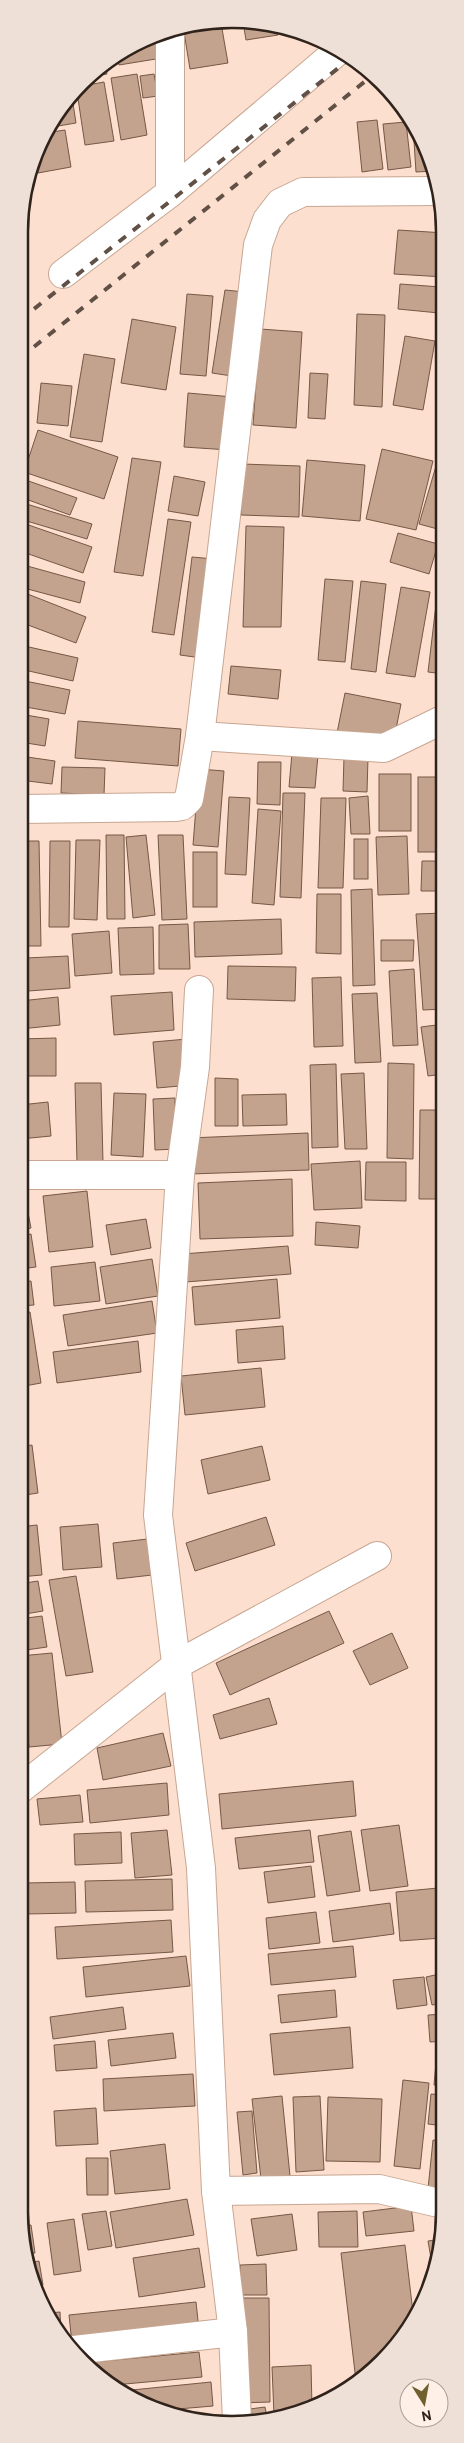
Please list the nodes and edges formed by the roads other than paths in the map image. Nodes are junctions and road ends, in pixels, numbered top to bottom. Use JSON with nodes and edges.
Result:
{"nodes":[{"id":1,"x":170,"y":37,"type":"edge"},
{"id":2,"x":333,"y":55,"type":"edge"},
{"id":3,"x":433,"y":191,"type":"edge"},
{"id":4,"x":170,"y":193,"type":"junction"},
{"id":5,"x":63,"y":274,"type":"dead end"},
{"id":6,"x":436,"y":722,"type":"edge"},
{"id":7,"x":200,"y":736,"type":"junction"},
{"id":8,"x":28,"y":809,"type":"edge"},
{"id":9,"x":199,"y":990,"type":"dead end"},
{"id":10,"x":28,"y":1175,"type":"edge"},
{"id":11,"x":180,"y":1175,"type":"junction"},
{"id":12,"x":377,"y":1556,"type":"dead end"},
{"id":13,"x":178,"y":1664,"type":"junction"},
{"id":14,"x":28,"y":1783,"type":"edge"},
{"id":15,"x":216,"y":2191,"type":"junction"},
{"id":16,"x":436,"y":2202,"type":"edge"},
{"id":17,"x":233,"y":2332,"type":"junction"},
{"id":18,"x":81,"y":2349,"type":"edge"},
{"id":19,"x":237,"y":2416,"type":"edge"}],
"edges":[{"from":1,"to":4,"type":"street"},
{"from":2,"to":4,"type":"street"},
{"from":3,"to":7,"type":"street"},
{"from":4,"to":5,"type":"street"},
{"from":6,"to":7,"type":"street"},
{"from":7,"to":8,"type":"street"},
{"from":9,"to":11,"type":"street"},
{"from":10,"to":11,"type":"street"},
{"from":11,"to":13,"type":"street"},
{"from":12,"to":13,"type":"street"},
{"from":13,"to":14,"type":"street"},
{"from":13,"to":15,"type":"street"},
{"from":15,"to":16,"type":"street"},
{"from":15,"to":17,"type":"street"},
{"from":17,"to":18,"type":"street"},
{"from":17,"to":19,"type":"street"}]}
